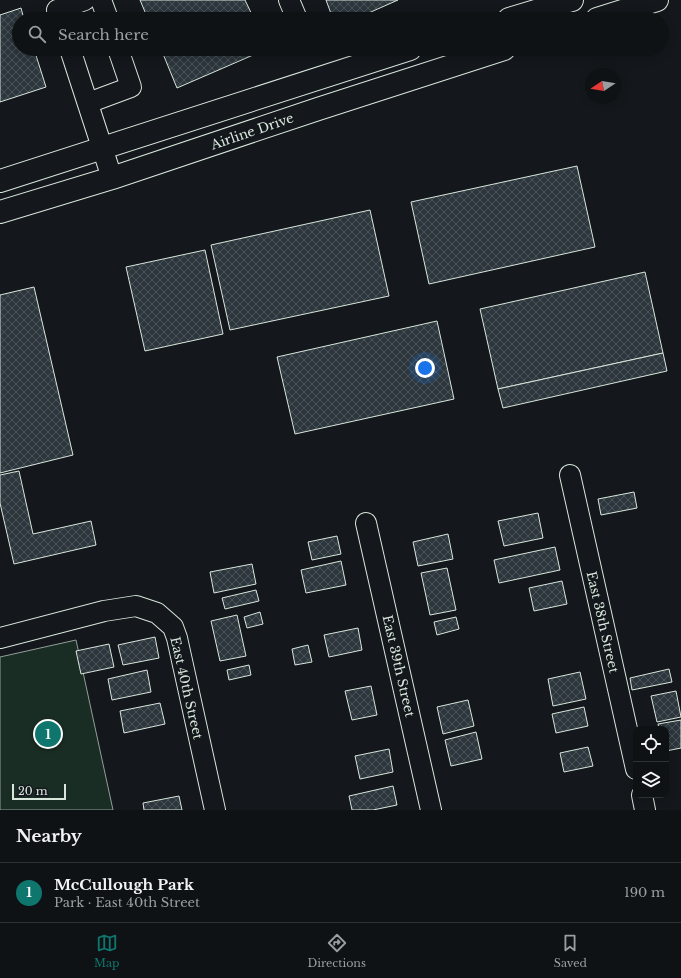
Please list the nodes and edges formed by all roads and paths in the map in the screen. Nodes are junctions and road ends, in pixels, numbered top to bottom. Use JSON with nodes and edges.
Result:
{"nodes":[{"id":1,"x":85,"y":0,"type":"edge"},
{"id":2,"x":101,"y":0,"type":"edge"},
{"id":3,"x":289,"y":0,"type":"edge"},
{"id":4,"x":572,"y":0,"type":"edge"},
{"id":5,"x":657,"y":0,"type":"edge"},
{"id":6,"x":57,"y":10,"type":"edge"},
{"id":7,"x":105,"y":12,"type":"edge"},
{"id":8,"x":294,"y":12,"type":"edge"},
{"id":9,"x":532,"y":12,"type":"edge"},
{"id":10,"x":619,"y":12,"type":"edge"},
{"id":11,"x":72,"y":56,"type":"edge"},
{"id":12,"x":120,"y":56,"type":"edge"},
{"id":13,"x":388,"y":56,"type":"edge"},
{"id":14,"x":482,"y":56,"type":"edge"},
{"id":15,"x":88,"y":103,"type":"junction"},
{"id":16,"x":102,"y":148,"type":"junction"},
{"id":17,"x":112,"y":178,"type":"junction"},
{"id":18,"x":0,"y":181,"type":"edge"},
{"id":19,"x":0,"y":212,"type":"edge"},
{"id":20,"x":570,"y":475,"type":"dead end"},
{"id":21,"x":366,"y":523,"type":"dead end"},
{"id":22,"x":0,"y":638,"type":"edge"},
{"id":23,"x":634,"y":762,"type":"edge"},
{"id":24,"x":643,"y":798,"type":"edge"},
{"id":25,"x":215,"y":810,"type":"edge"},
{"id":26,"x":431,"y":810,"type":"edge"},
{"id":27,"x":645,"y":810,"type":"edge"}],
"edges":[{"from":1,"to":6,"type":"street"},
{"from":2,"to":7,"type":"street"},
{"from":3,"to":8,"type":"street"},
{"from":4,"to":9,"type":"main road"},
{"from":5,"to":10,"type":"main road"},
{"from":11,"to":15,"type":"street"},
{"from":12,"to":15,"type":"street"},
{"from":13,"to":16,"type":"main road"},
{"from":14,"to":17,"type":"main road","name":"Airline Drive"},
{"from":15,"to":16,"type":"street"},
{"from":16,"to":17,"type":"street"},
{"from":16,"to":18,"type":"main road"},
{"from":17,"to":19,"type":"main road","name":"Airline Drive"},
{"from":20,"to":23,"type":"street","name":"East 38th Street"},
{"from":21,"to":26,"type":"street","name":"East 39th Street"},
{"from":22,"to":25,"type":"street","name":"East 40th Street"},
{"from":24,"to":27,"type":"street"}]}
